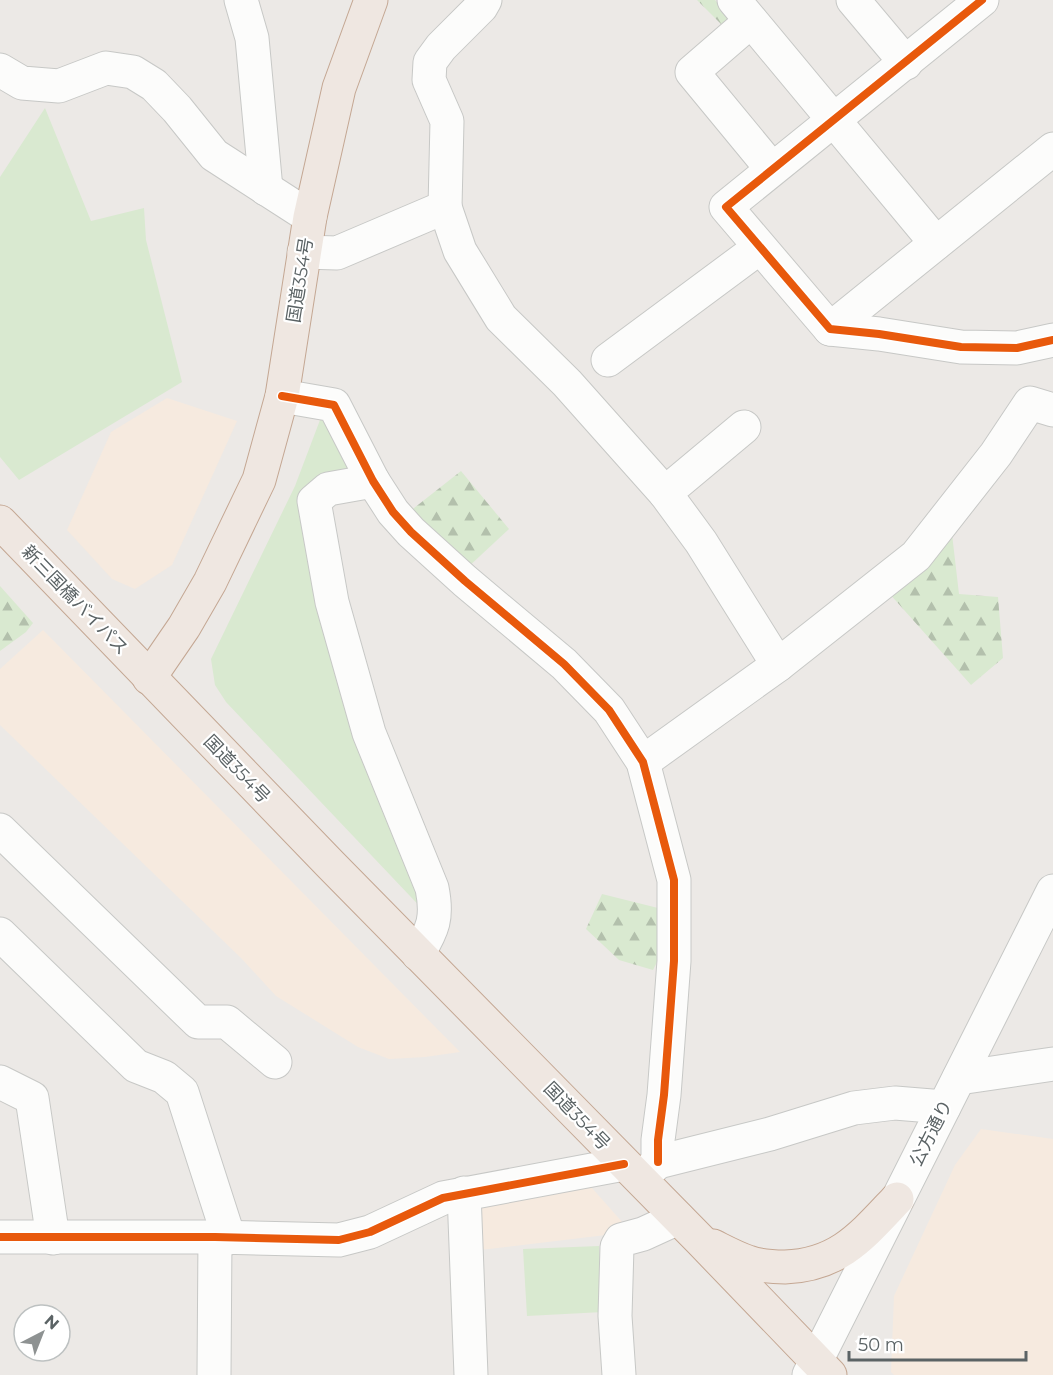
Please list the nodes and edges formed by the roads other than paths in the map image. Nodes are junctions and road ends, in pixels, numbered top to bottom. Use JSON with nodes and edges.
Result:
{"nodes":[{"id":1,"x":242,"y":0,"type":"edge"},
{"id":2,"x":371,"y":0,"type":"edge"},
{"id":3,"x":485,"y":0,"type":"edge"},
{"id":4,"x":853,"y":0,"type":"edge"},
{"id":5,"x":981,"y":0,"type":"edge"},
{"id":6,"x":742,"y":10,"type":"edge"},
{"id":7,"x":906,"y":63,"type":"junction"},
{"id":8,"x":0,"y":70,"type":"edge"},
{"id":9,"x":833,"y":120,"type":"junction"},
{"id":10,"x":1053,"y":149,"type":"edge"},
{"id":11,"x":772,"y":169,"type":"junction"},
{"id":12,"x":266,"y":189,"type":"junction"},
{"id":13,"x":445,"y":207,"type":"junction"},
{"id":14,"x":310,"y":217,"type":"junction"},
{"id":15,"x":936,"y":243,"type":"junction"},
{"id":16,"x":759,"y":248,"type":"junction"},
{"id":17,"x":304,"y":252,"type":"junction"},
{"id":18,"x":830,"y":329,"type":"junction"},
{"id":19,"x":1053,"y":340,"type":"edge"},
{"id":20,"x":608,"y":360,"type":"dead end"},
{"id":21,"x":282,"y":396,"type":"junction"},
{"id":22,"x":1053,"y":410,"type":"edge"},
{"id":23,"x":744,"y":427,"type":"dead end"},
{"id":24,"x":373,"y":481,"type":"junction"},
{"id":25,"x":665,"y":493,"type":"junction"},
{"id":26,"x":0,"y":522,"type":"edge"},
{"id":27,"x":778,"y":665,"type":"junction"},
{"id":28,"x":149,"y":678,"type":"junction"},
{"id":29,"x":643,"y":762,"type":"junction"},
{"id":30,"x":0,"y":830,"type":"edge"},
{"id":31,"x":1053,"y":891,"type":"edge"},
{"id":32,"x":0,"y":934,"type":"edge"},
{"id":33,"x":418,"y":954,"type":"junction"},
{"id":34,"x":275,"y":1062,"type":"dead end"},
{"id":35,"x":1053,"y":1064,"type":"edge"},
{"id":36,"x":959,"y":1078,"type":"junction"},
{"id":37,"x":0,"y":1082,"type":"edge"},
{"id":38,"x":944,"y":1107,"type":"junction"},
{"id":39,"x":640,"y":1168,"type":"junction"},
{"id":40,"x":464,"y":1193,"type":"junction"},
{"id":41,"x":897,"y":1200,"type":"junction"},
{"id":42,"x":690,"y":1230,"type":"junction"},
{"id":43,"x":0,"y":1237,"type":"edge"},
{"id":44,"x":222,"y":1237,"type":"junction"},
{"id":45,"x":52,"y":1238,"type":"junction"},
{"id":46,"x":819,"y":1370,"type":"edge"},
{"id":47,"x":214,"y":1375,"type":"edge"},
{"id":48,"x":471,"y":1375,"type":"edge"},
{"id":49,"x":619,"y":1375,"type":"edge"}],
"edges":[{"from":1,"to":12,"type":"street"},
{"from":2,"to":14,"type":"highway","name":"国道354号"},
{"from":3,"to":13,"type":"street"},
{"from":4,"to":7,"type":"street"},
{"from":5,"to":7,"type":"street"},
{"from":6,"to":9,"type":"street"},
{"from":6,"to":11,"type":"street"},
{"from":7,"to":9,"type":"street"},
{"from":8,"to":12,"type":"street"},
{"from":9,"to":11,"type":"street"},
{"from":9,"to":15,"type":"street"},
{"from":10,"to":15,"type":"street"},
{"from":11,"to":16,"type":"street"},
{"from":12,"to":14,"type":"street"},
{"from":13,"to":17,"type":"street"},
{"from":13,"to":25,"type":"street"},
{"from":14,"to":17,"type":"highway","name":"国道354号"},
{"from":15,"to":18,"type":"street"},
{"from":16,"to":18,"type":"street"},
{"from":16,"to":20,"type":"street"},
{"from":17,"to":21,"type":"highway","name":"国道354号"},
{"from":18,"to":19,"type":"street"},
{"from":21,"to":24,"type":"street"},
{"from":21,"to":28,"type":"highway","name":"国道354号"},
{"from":22,"to":27,"type":"street"},
{"from":23,"to":25,"type":"street"},
{"from":24,"to":29,"type":"street"},
{"from":24,"to":33,"type":"street"},
{"from":25,"to":27,"type":"street"},
{"from":26,"to":28,"type":"highway","name":"新三国橋バイパス"},
{"from":27,"to":29,"type":"street"},
{"from":28,"to":33,"type":"highway","name":"国道354号"},
{"from":29,"to":39,"type":"street"},
{"from":30,"to":34,"type":"street"},
{"from":31,"to":36,"type":"street","name":"公方通り"},
{"from":32,"to":44,"type":"street"},
{"from":33,"to":39,"type":"highway","name":"国道354号"},
{"from":35,"to":36,"type":"street"},
{"from":36,"to":38,"type":"street","name":"公方通り"},
{"from":37,"to":45,"type":"street"},
{"from":38,"to":39,"type":"street"},
{"from":38,"to":41,"type":"street","name":"公方通り"},
{"from":39,"to":40,"type":"street"},
{"from":39,"to":42,"type":"highway","name":"国道354号"},
{"from":40,"to":44,"type":"street"},
{"from":40,"to":48,"type":"street"},
{"from":41,"to":42,"type":"highway"},
{"from":41,"to":46,"type":"street","name":"公方通り"},
{"from":42,"to":46,"type":"highway","name":"国道354号"},
{"from":42,"to":49,"type":"street"},
{"from":43,"to":45,"type":"street"},
{"from":44,"to":45,"type":"street"},
{"from":44,"to":47,"type":"street"}]}
